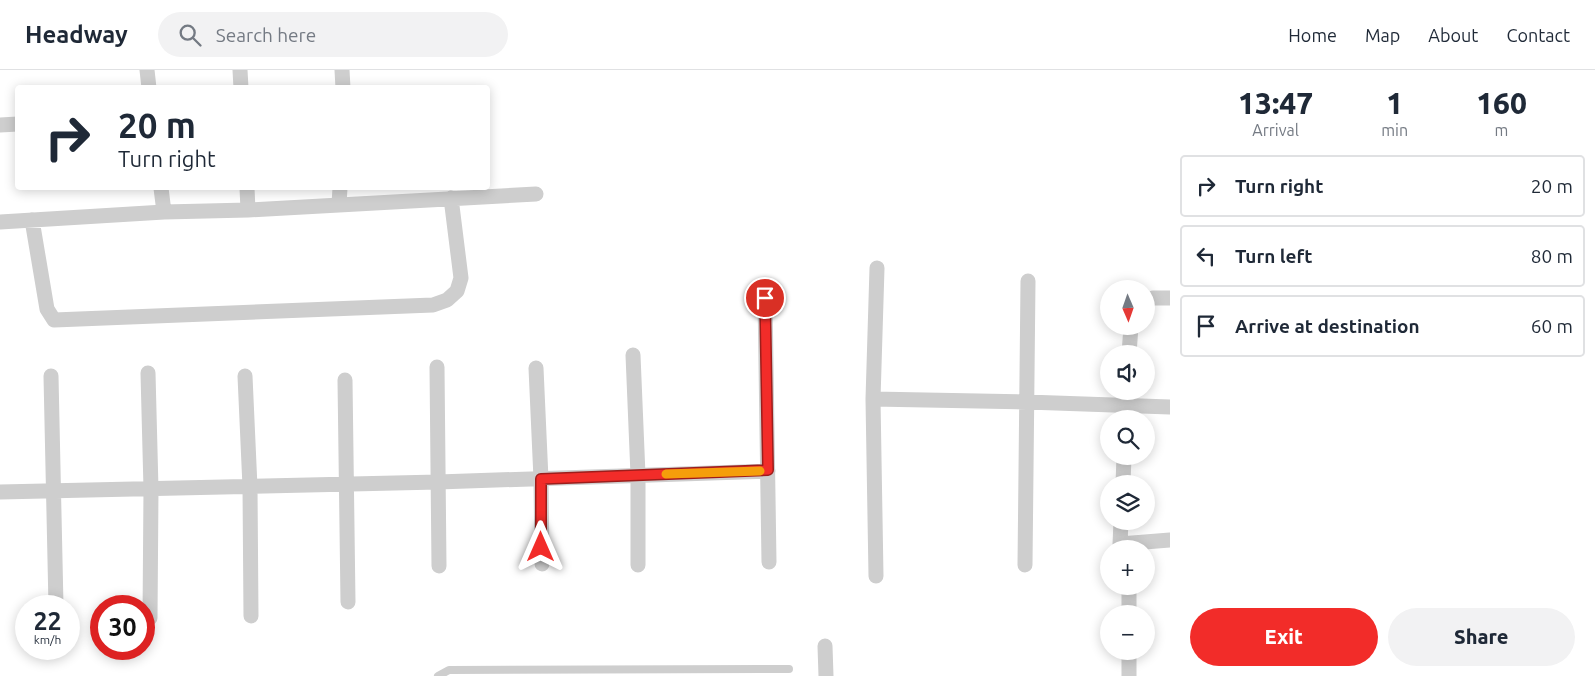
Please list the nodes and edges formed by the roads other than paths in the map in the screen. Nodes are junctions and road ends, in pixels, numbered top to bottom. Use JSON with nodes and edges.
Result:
{"nodes":[{"id":1,"x":146,"y":70,"type":"edge"},
{"id":2,"x":240,"y":70,"type":"edge"},
{"id":3,"x":342,"y":70,"type":"edge"},
{"id":4,"x":148,"y":85,"type":"edge"},
{"id":5,"x":241,"y":85,"type":"edge"},
{"id":6,"x":343,"y":85,"type":"edge"},
{"id":7,"x":0,"y":124,"type":"edge"},
{"id":8,"x":15,"y":124,"type":"edge"},
{"id":9,"x":161,"y":190,"type":"edge"},
{"id":10,"x":247,"y":190,"type":"edge"},
{"id":11,"x":340,"y":190,"type":"edge"},
{"id":12,"x":536,"y":194,"type":"dead end"},
{"id":13,"x":451,"y":198,"type":"junction"},
{"id":14,"x":339,"y":204,"type":"junction"},
{"id":15,"x":248,"y":210,"type":"junction"},
{"id":16,"x":164,"y":212,"type":"junction"},
{"id":17,"x":32,"y":220,"type":"junction"},
{"id":18,"x":0,"y":222,"type":"edge"},
{"id":19,"x":877,"y":268,"type":"dead end"},
{"id":20,"x":1028,"y":281,"type":"dead end"},
{"id":21,"x":765,"y":298,"type":"dead end"},
{"id":22,"x":1155,"y":298,"type":"edge"},
{"id":23,"x":1170,"y":298,"type":"edge"},
{"id":24,"x":633,"y":356,"type":"dead end"},
{"id":25,"x":437,"y":367,"type":"dead end"},
{"id":26,"x":536,"y":368,"type":"dead end"},
{"id":27,"x":148,"y":373,"type":"dead end"},
{"id":28,"x":51,"y":376,"type":"dead end"},
{"id":29,"x":245,"y":376,"type":"dead end"},
{"id":30,"x":345,"y":380,"type":"dead end"},
{"id":31,"x":873,"y":400,"type":"junction"},
{"id":32,"x":1027,"y":402,"type":"junction"},
{"id":33,"x":1127,"y":405,"type":"edge"},
{"id":34,"x":1170,"y":407,"type":"edge"},
{"id":35,"x":768,"y":470,"type":"junction"},
{"id":36,"x":638,"y":475,"type":"junction"},
{"id":37,"x":541,"y":479,"type":"junction"},
{"id":38,"x":438,"y":482,"type":"junction"},
{"id":39,"x":345,"y":485,"type":"junction"},
{"id":40,"x":250,"y":487,"type":"junction"},
{"id":41,"x":152,"y":489,"type":"junction"},
{"id":42,"x":52,"y":491,"type":"junction"},
{"id":43,"x":0,"y":492,"type":"edge"},
{"id":44,"x":1170,"y":540,"type":"edge"},
{"id":45,"x":1155,"y":542,"type":"edge"},
{"id":46,"x":769,"y":562,"type":"dead end"},
{"id":47,"x":542,"y":564,"type":"dead end"},
{"id":48,"x":638,"y":565,"type":"dead end"},
{"id":49,"x":1025,"y":565,"type":"dead end"},
{"id":50,"x":439,"y":566,"type":"dead end"},
{"id":51,"x":876,"y":576,"type":"dead end"},
{"id":52,"x":56,"y":595,"type":"edge"},
{"id":53,"x":150,"y":595,"type":"edge"},
{"id":54,"x":348,"y":602,"type":"dead end"},
{"id":55,"x":251,"y":616,"type":"dead end"},
{"id":56,"x":825,"y":646,"type":"dead end"},
{"id":57,"x":1129,"y":660,"type":"edge"},
{"id":58,"x":789,"y":669,"type":"dead end"},
{"id":59,"x":438,"y":676,"type":"edge"},
{"id":60,"x":826,"y":676,"type":"edge"},
{"id":61,"x":1129,"y":676,"type":"edge"}],
"edges":[{"from":1,"to":4,"type":"street"},
{"from":2,"to":5,"type":"street"},
{"from":3,"to":6,"type":"street"},
{"from":7,"to":8,"type":"street"},
{"from":9,"to":16,"type":"street"},
{"from":10,"to":15,"type":"street"},
{"from":11,"to":14,"type":"street"},
{"from":12,"to":13,"type":"street"},
{"from":13,"to":14,"type":"street"},
{"from":13,"to":17,"type":"street"},
{"from":14,"to":15,"type":"street"},
{"from":15,"to":16,"type":"street"},
{"from":16,"to":17,"type":"street"},
{"from":17,"to":18,"type":"street"},
{"from":19,"to":31,"type":"street"},
{"from":20,"to":32,"type":"street"},
{"from":21,"to":35,"type":"street"},
{"from":22,"to":23,"type":"street"},
{"from":24,"to":36,"type":"street"},
{"from":25,"to":38,"type":"street"},
{"from":26,"to":37,"type":"street"},
{"from":27,"to":41,"type":"street"},
{"from":28,"to":42,"type":"street"},
{"from":29,"to":40,"type":"street"},
{"from":30,"to":39,"type":"street"},
{"from":31,"to":32,"type":"street"},
{"from":31,"to":51,"type":"street"},
{"from":32,"to":33,"type":"street"},
{"from":32,"to":49,"type":"street"},
{"from":33,"to":34,"type":"street"},
{"from":35,"to":36,"type":"street"},
{"from":35,"to":46,"type":"street"},
{"from":36,"to":37,"type":"street"},
{"from":36,"to":48,"type":"street"},
{"from":37,"to":38,"type":"street"},
{"from":37,"to":47,"type":"street"},
{"from":38,"to":39,"type":"street"},
{"from":38,"to":50,"type":"street"},
{"from":39,"to":40,"type":"street"},
{"from":39,"to":54,"type":"street"},
{"from":40,"to":41,"type":"street"},
{"from":40,"to":55,"type":"street"},
{"from":41,"to":42,"type":"street"},
{"from":41,"to":53,"type":"street"},
{"from":42,"to":43,"type":"street"},
{"from":42,"to":52,"type":"street"},
{"from":44,"to":45,"type":"street"},
{"from":56,"to":60,"type":"street"},
{"from":57,"to":61,"type":"street"},
{"from":58,"to":59,"type":"lane"}]}
